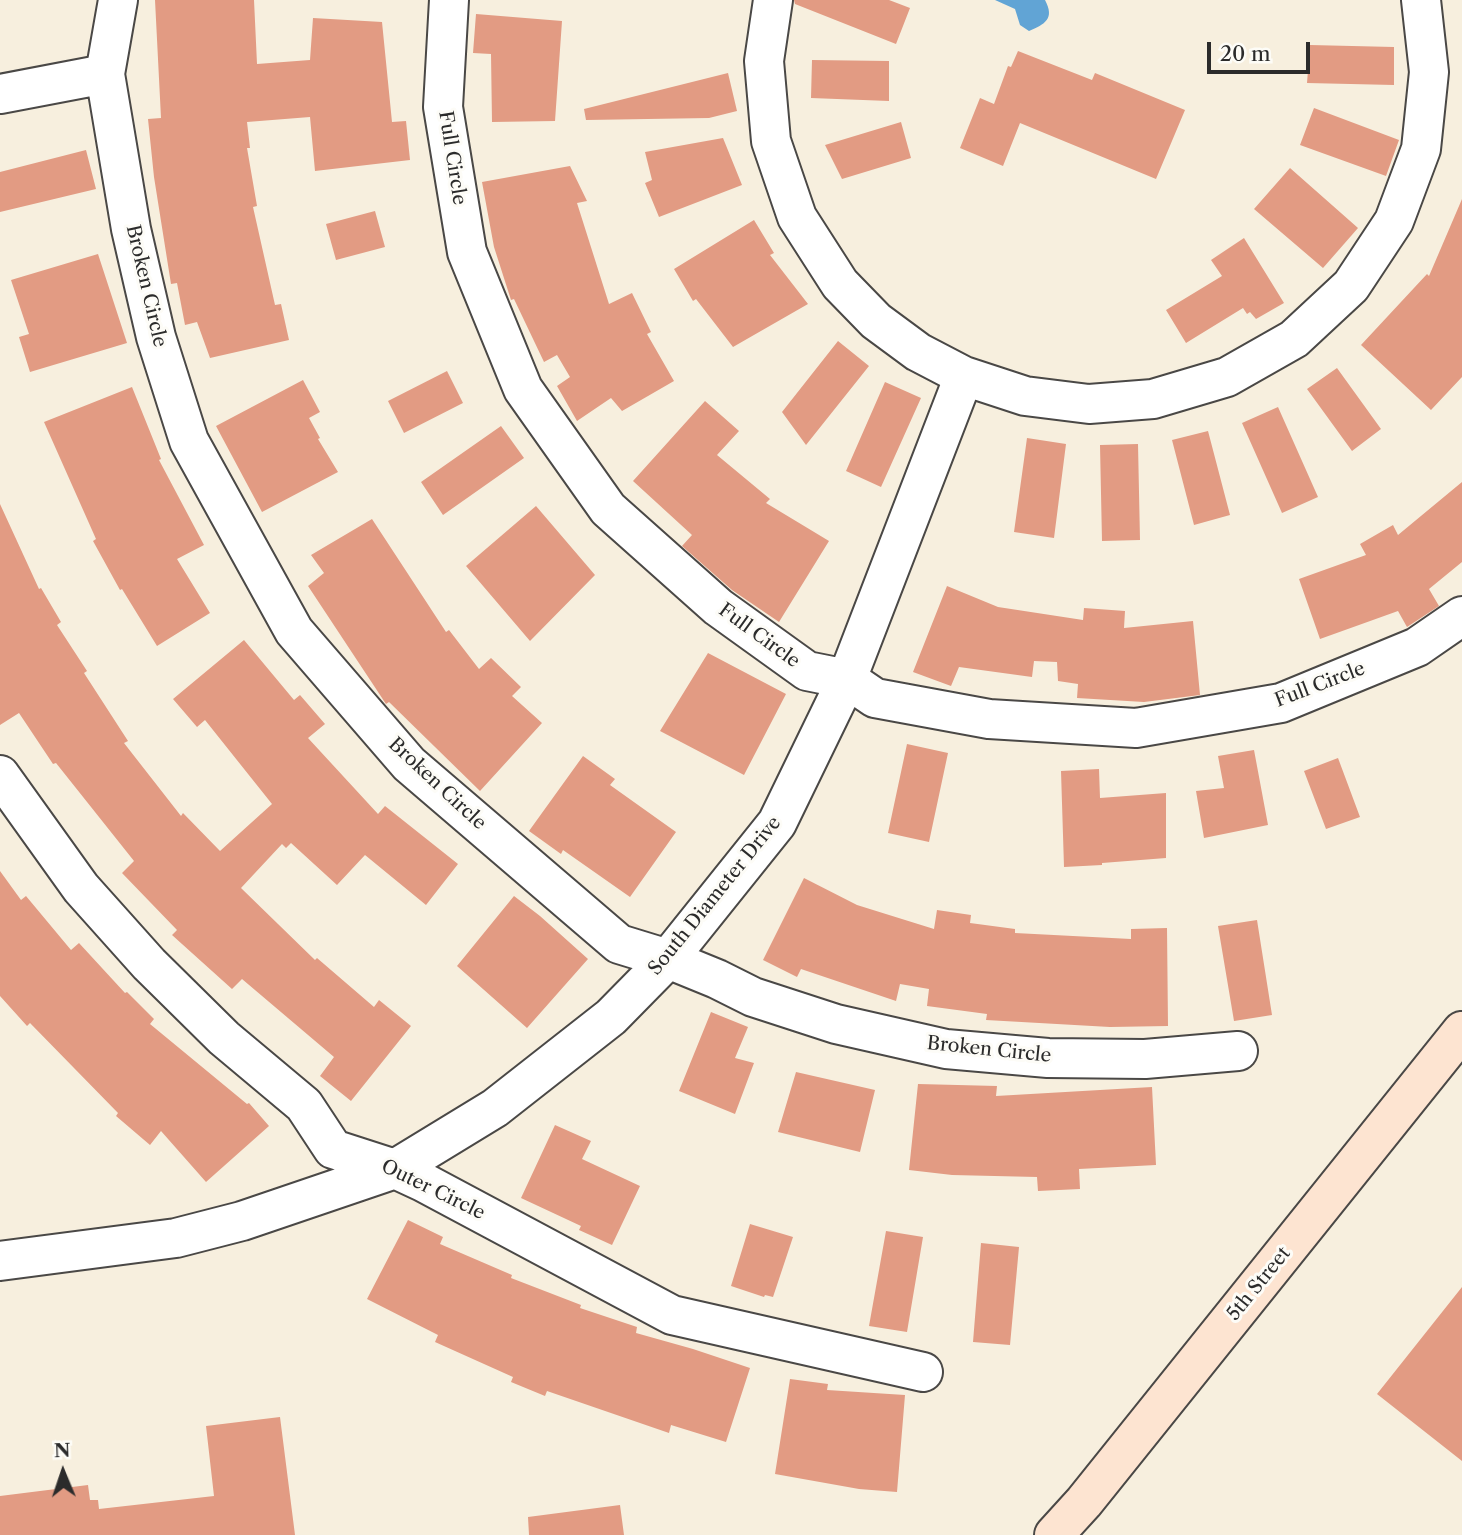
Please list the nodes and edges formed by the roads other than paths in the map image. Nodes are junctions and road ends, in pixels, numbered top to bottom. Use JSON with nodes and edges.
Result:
{"nodes":[{"id":1,"x":118,"y":0,"type":"edge"},
{"id":2,"x":449,"y":0,"type":"edge"},
{"id":3,"x":773,"y":0,"type":"edge"},
{"id":4,"x":1421,"y":0,"type":"edge"},
{"id":5,"x":105,"y":74,"type":"junction"},
{"id":6,"x":0,"y":94,"type":"edge"},
{"id":7,"x":964,"y":376,"type":"junction"},
{"id":8,"x":1462,"y":616,"type":"edge"},
{"id":9,"x":847,"y":678,"type":"junction"},
{"id":10,"x":0,"y":775,"type":"edge"},
{"id":11,"x":668,"y":960,"type":"junction"},
{"id":12,"x":1457,"y":1045,"type":"edge"},
{"id":13,"x":1238,"y":1051,"type":"dead end"},
{"id":14,"x":395,"y":1169,"type":"junction"},
{"id":15,"x":0,"y":1261,"type":"edge"},
{"id":16,"x":923,"y":1372,"type":"dead end"},
{"id":17,"x":1055,"y":1535,"type":"edge"}],
"edges":[{"from":1,"to":5,"type":"street","name":"Broken Circle"},
{"from":2,"to":9,"type":"street","name":"Full Circle"},
{"from":3,"to":7,"type":"street"},
{"from":4,"to":7,"type":"street"},
{"from":5,"to":6,"type":"street"},
{"from":5,"to":11,"type":"street","name":"Broken Circle"},
{"from":7,"to":9,"type":"street","name":"South Diameter Drive"},
{"from":8,"to":9,"type":"street","name":"Full Circle"},
{"from":9,"to":11,"type":"street","name":"South Diameter Drive"},
{"from":10,"to":14,"type":"street","name":"Outer Circle"},
{"from":11,"to":13,"type":"street","name":"Broken Circle"},
{"from":11,"to":14,"type":"street","name":"South Diameter Drive"},
{"from":12,"to":17,"type":"main road","name":"5th Street"},
{"from":14,"to":15,"type":"street","name":"South Diameter Drive"},
{"from":14,"to":16,"type":"street","name":"Outer Circle"}]}
